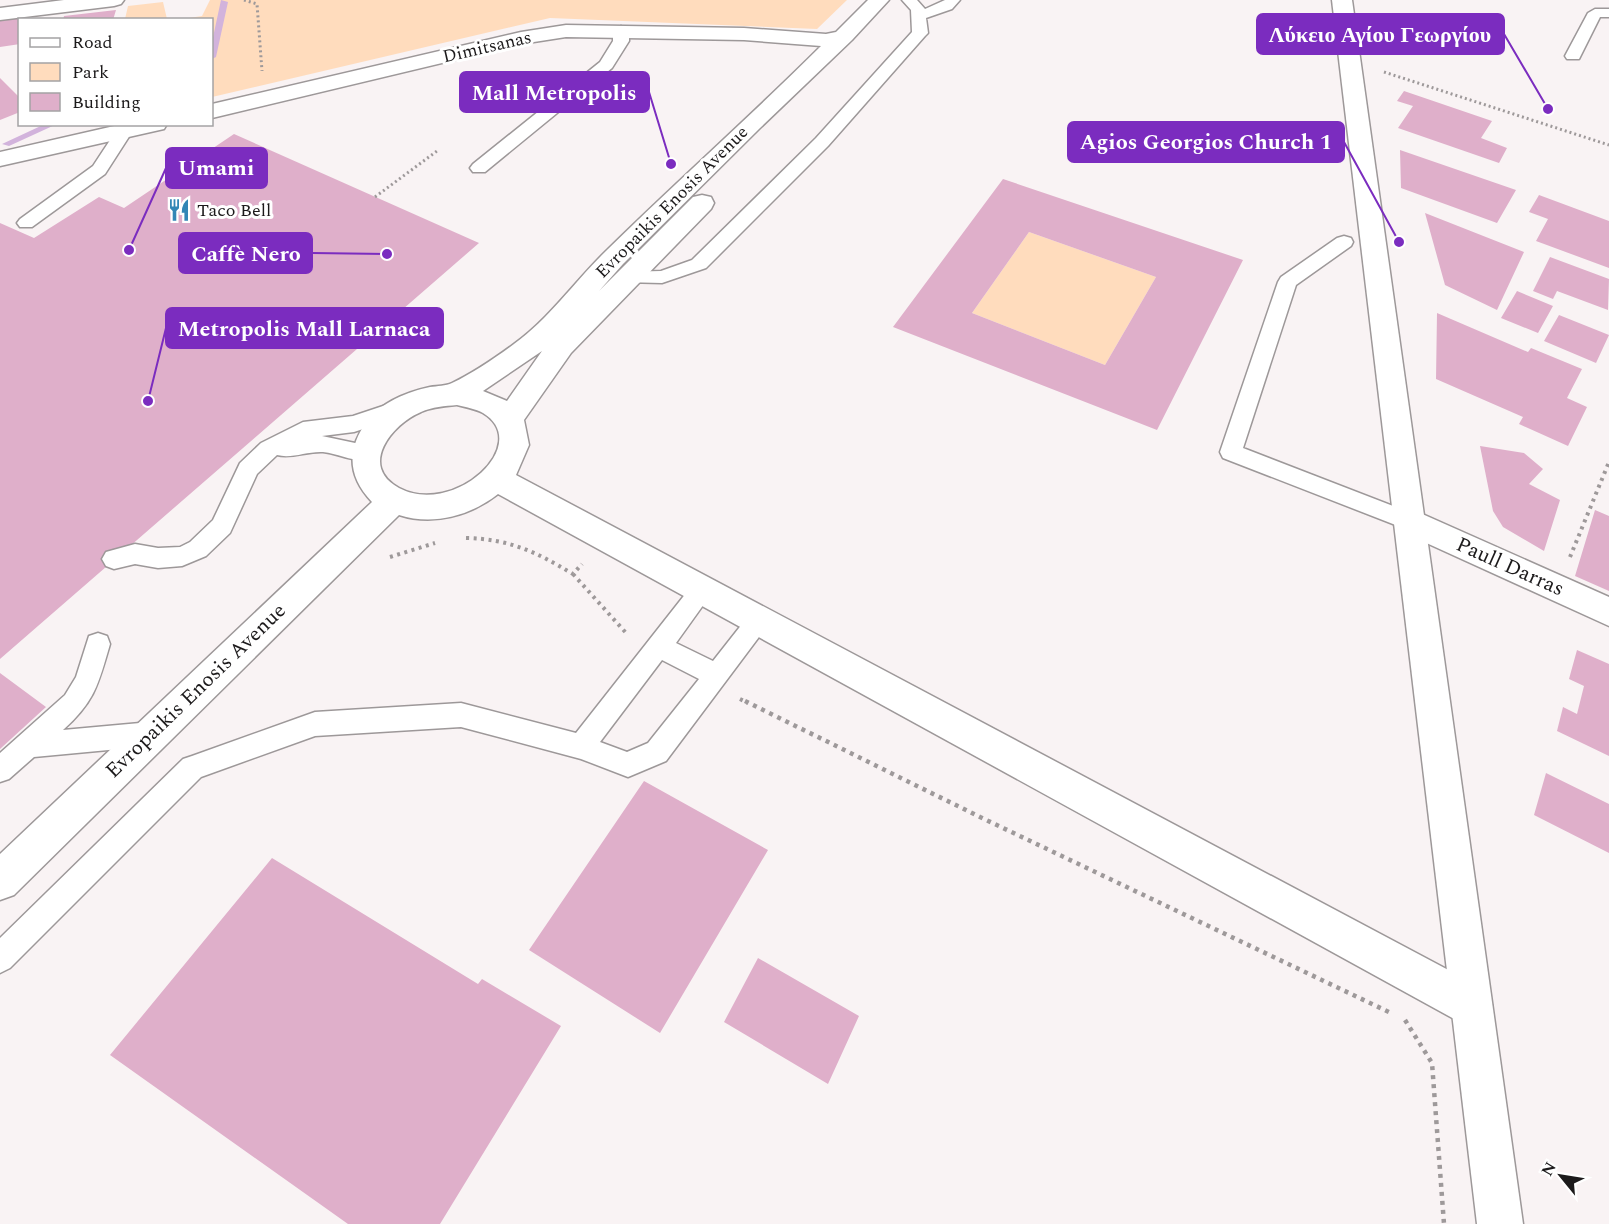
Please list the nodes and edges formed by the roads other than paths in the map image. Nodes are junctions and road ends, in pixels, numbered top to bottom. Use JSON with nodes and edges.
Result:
{"nodes":[{"id":1,"x":114,"y":0,"type":"edge"},
{"id":2,"x":879,"y":0,"type":"edge"},
{"id":3,"x":909,"y":0,"type":"edge"},
{"id":4,"x":952,"y":0,"type":"edge"},
{"id":5,"x":1342,"y":0,"type":"edge"},
{"id":6,"x":909,"y":8,"type":"edge"},
{"id":7,"x":1609,"y":13,"type":"edge"},
{"id":8,"x":0,"y":14,"type":"edge"},
{"id":9,"x":621,"y":31,"type":"junction"},
{"id":10,"x":844,"y":36,"type":"junction"},
{"id":11,"x":768,"y":38,"type":"junction"},
{"id":12,"x":1573,"y":56,"type":"dead end"},
{"id":13,"x":806,"y":74,"type":"junction"},
{"id":14,"x":213,"y":111,"type":"edge"},
{"id":15,"x":148,"y":126,"type":"edge"},
{"id":16,"x":124,"y":132,"type":"junction"},
{"id":17,"x":0,"y":159,"type":"edge"},
{"id":18,"x":479,"y":168,"type":"dead end"},
{"id":19,"x":26,"y":223,"type":"dead end"},
{"id":20,"x":1344,"y":242,"type":"dead end"},
{"id":21,"x":628,"y":278,"type":"junction"},
{"id":22,"x":457,"y":394,"type":"junction"},
{"id":23,"x":408,"y":405,"type":"junction"},
{"id":24,"x":509,"y":420,"type":"junction"},
{"id":25,"x":366,"y":453,"type":"junction"},
{"id":26,"x":260,"y":458,"type":"junction"},
{"id":27,"x":497,"y":479,"type":"junction"},
{"id":28,"x":393,"y":501,"type":"junction"},
{"id":29,"x":1412,"y":522,"type":"junction"},
{"id":30,"x":114,"y":559,"type":"dead end"},
{"id":31,"x":702,"y":590,"type":"junction"},
{"id":32,"x":1609,"y":612,"type":"edge"},
{"id":33,"x":759,"y":621,"type":"junction"},
{"id":34,"x":99,"y":644,"type":"dead end"},
{"id":35,"x":658,"y":646,"type":"junction"},
{"id":36,"x":717,"y":676,"type":"junction"},
{"id":37,"x":152,"y":734,"type":"junction"},
{"id":38,"x":28,"y":745,"type":"junction"},
{"id":39,"x":581,"y":747,"type":"junction"},
{"id":40,"x":0,"y":770,"type":"edge"},
{"id":41,"x":0,"y":881,"type":"edge"},
{"id":42,"x":0,"y":958,"type":"edge"},
{"id":43,"x":1471,"y":1005,"type":"junction"},
{"id":44,"x":1500,"y":1224,"type":"edge"}],
"edges":[{"from":1,"to":8,"type":"street"},
{"from":2,"to":10,"type":"street","name":"Evropaikis Enosis Avenue"},
{"from":3,"to":6,"type":"lane"},
{"from":4,"to":6,"type":"lane"},
{"from":5,"to":29,"type":"street"},
{"from":6,"to":21,"type":"street","name":"Evropaikis Enosis Avenue"},
{"from":6,"to":21,"type":"lane"},
{"from":7,"to":12,"type":"lane"},
{"from":9,"to":11,"type":"street","name":"Dimitsanas"},
{"from":9,"to":14,"type":"street","name":"Dimitsanas"},
{"from":9,"to":18,"type":"lane"},
{"from":10,"to":11,"type":"street","name":"Dimitsanas"},
{"from":10,"to":13,"type":"street","name":"Evropaikis Enosis Avenue"},
{"from":11,"to":13,"type":"street","name":"Dimitsanas"},
{"from":13,"to":22,"type":"street","name":"Evropaikis Enosis Avenue"},
{"from":15,"to":16,"type":"street"},
{"from":16,"to":17,"type":"street"},
{"from":16,"to":19,"type":"lane"},
{"from":20,"to":29,"type":"lane"},
{"from":21,"to":24,"type":"street","name":"Evropaikis Enosis Avenue"},
{"from":22,"to":23,"type":"street","name":"Evropaikis Enosis Avenue"},
{"from":22,"to":24,"type":"street","name":"Evropaikis Enosis Avenue"},
{"from":23,"to":25,"type":"street","name":"Evropaikis Enosis Avenue"},
{"from":23,"to":26,"type":"lane"},
{"from":24,"to":27,"type":"street"},
{"from":25,"to":26,"type":"lane"},
{"from":25,"to":28,"type":"street"},
{"from":26,"to":30,"type":"lane"},
{"from":27,"to":28,"type":"street"},
{"from":27,"to":31,"type":"street"},
{"from":28,"to":37,"type":"street","name":"Evropaikis Enosis Avenue"},
{"from":29,"to":32,"type":"street","name":"Paull Darras"},
{"from":29,"to":43,"type":"street"},
{"from":31,"to":33,"type":"street"},
{"from":31,"to":35,"type":"lane"},
{"from":33,"to":36,"type":"lane"},
{"from":33,"to":43,"type":"street"},
{"from":34,"to":38,"type":"lane"},
{"from":35,"to":36,"type":"lane"},
{"from":35,"to":39,"type":"lane"},
{"from":36,"to":39,"type":"lane"},
{"from":37,"to":38,"type":"lane"},
{"from":37,"to":41,"type":"street","name":"Evropaikis Enosis Avenue"},
{"from":38,"to":40,"type":"lane"},
{"from":39,"to":42,"type":"lane"},
{"from":43,"to":44,"type":"street"}]}
